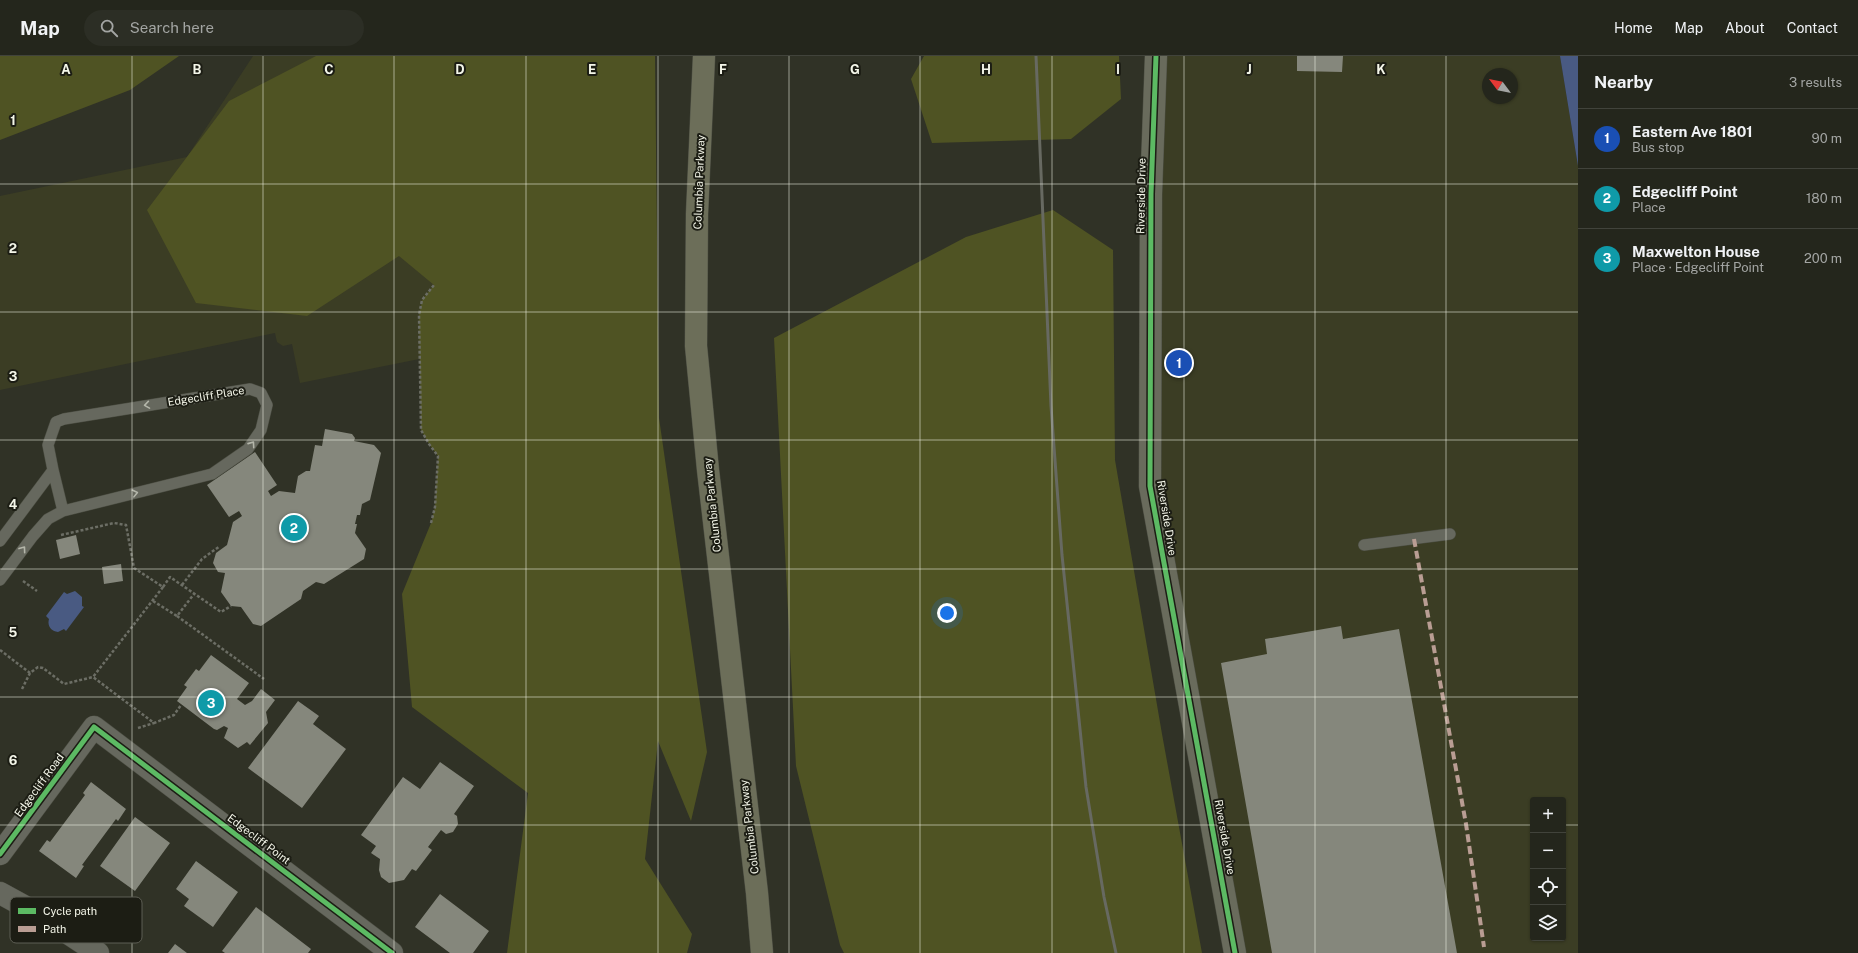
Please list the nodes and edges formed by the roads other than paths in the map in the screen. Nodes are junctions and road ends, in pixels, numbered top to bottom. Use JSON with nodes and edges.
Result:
{"nodes":[{"id":1,"x":704,"y":56,"type":"edge"},
{"id":2,"x":1156,"y":56,"type":"edge"},
{"id":3,"x":53,"y":470,"type":"junction"},
{"id":4,"x":63,"y":511,"type":"junction"},
{"id":5,"x":1450,"y":534,"type":"dead end"},
{"id":6,"x":0,"y":541,"type":"edge"},
{"id":7,"x":1364,"y":545,"type":"dead end"},
{"id":8,"x":0,"y":580,"type":"edge"},
{"id":9,"x":94,"y":727,"type":"joint"},
{"id":10,"x":0,"y":854,"type":"edge"},
{"id":11,"x":0,"y":893,"type":"edge"},
{"id":12,"x":10,"y":898,"type":"edge"},
{"id":13,"x":83,"y":943,"type":"edge"},
{"id":14,"x":98,"y":953,"type":"edge"},
{"id":15,"x":392,"y":953,"type":"edge"},
{"id":16,"x":762,"y":953,"type":"edge"},
{"id":17,"x":1235,"y":953,"type":"edge"}],
"edges":[{"from":1,"to":16,"type":"highway","name":"Columbia Parkway"},
{"from":2,"to":17,"type":"main road","name":"Riverside Drive"},
{"from":3,"to":4,"type":"lane"},
{"from":4,"to":3,"type":"lane","name":"Edgecliff Place","one_way":true},
{"from":3,"to":6,"type":"lane"},
{"from":8,"to":4,"type":"lane","name":"Edgecliff Place","one_way":true},
{"from":5,"to":7,"type":"lane"},
{"from":9,"to":10,"type":"street","name":"Edgecliff Road"},
{"from":9,"to":15,"type":"street","name":"Edgecliff Point"},
{"from":11,"to":12,"type":"street"},
{"from":13,"to":14,"type":"street"}]}
